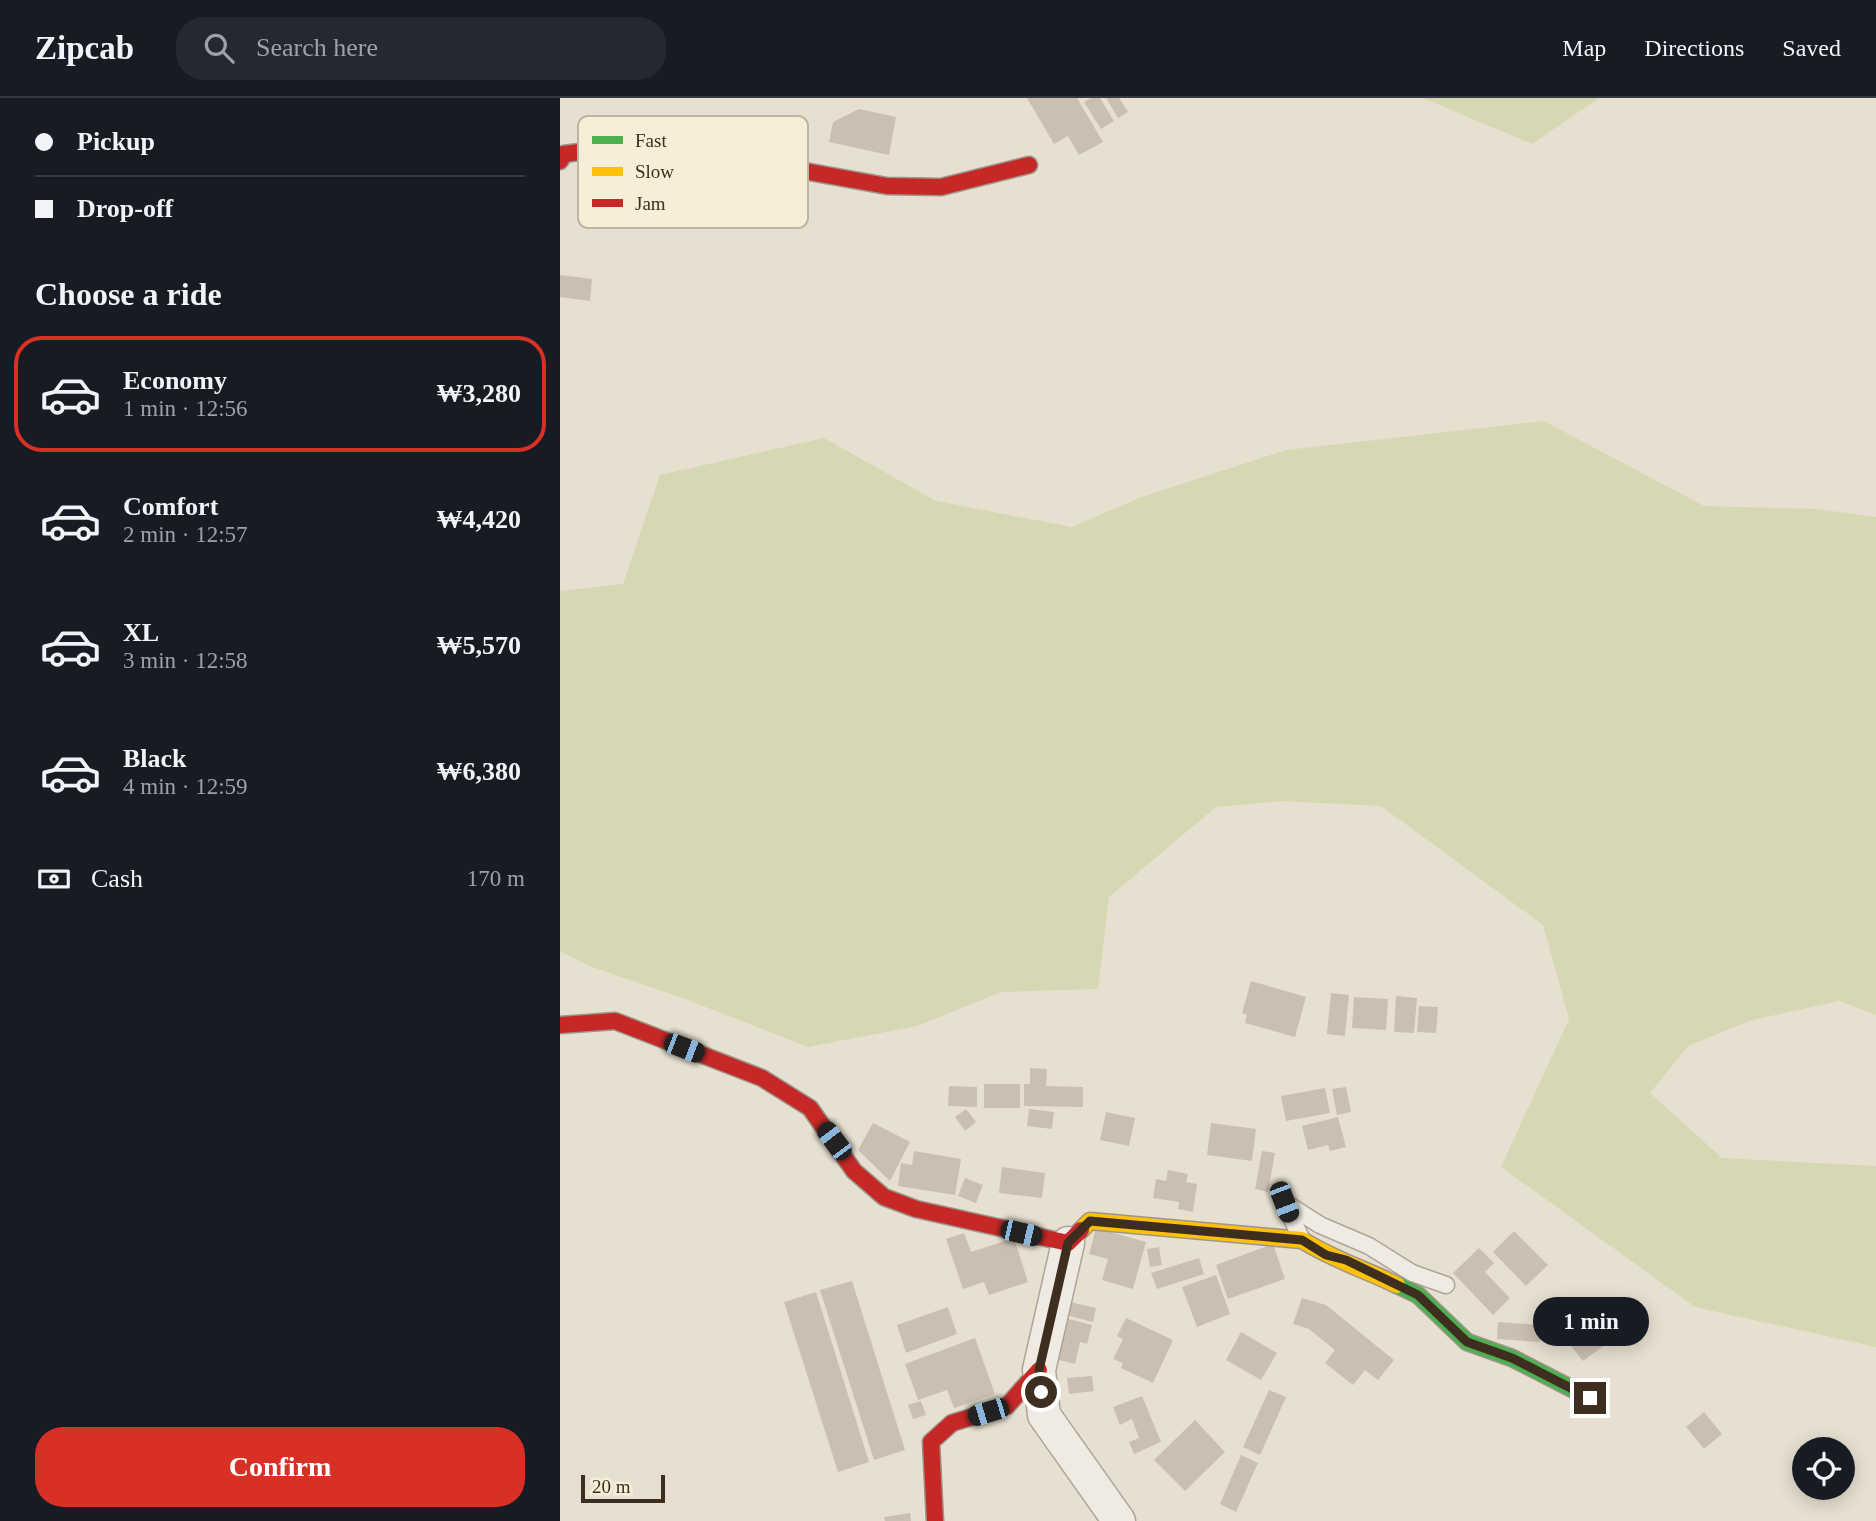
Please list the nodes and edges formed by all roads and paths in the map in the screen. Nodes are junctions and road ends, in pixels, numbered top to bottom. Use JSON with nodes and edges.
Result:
{"nodes":[{"id":1,"x":578,"y":153,"type":"edge"},
{"id":2,"x":560,"y":161,"type":"edge"},
{"id":3,"x":1029,"y":165,"type":"dead end"},
{"id":4,"x":808,"y":172,"type":"edge"},
{"id":5,"x":560,"y":1025,"type":"edge"},
{"id":6,"x":1302,"y":1240,"type":"junction"},
{"id":7,"x":1068,"y":1243,"type":"junction"},
{"id":8,"x":1430,"y":1279,"type":"junction"},
{"id":9,"x":1446,"y":1285,"type":"dead end"},
{"id":10,"x":1418,"y":1295,"type":"junction"},
{"id":11,"x":1039,"y":1370,"type":"junction"},
{"id":12,"x":1590,"y":1398,"type":"dead end"},
{"id":13,"x":935,"y":1521,"type":"edge"},
{"id":14,"x":1119,"y":1521,"type":"edge"}],
"edges":[{"from":1,"to":2,"type":"street"},
{"from":3,"to":4,"type":"street"},
{"from":5,"to":7,"type":"street"},
{"from":6,"to":7,"type":"street"},
{"from":6,"to":8,"type":"lane"},
{"from":6,"to":10,"type":"street"},
{"from":7,"to":11,"type":"street"},
{"from":8,"to":9,"type":"lane"},
{"from":8,"to":10,"type":"lane"},
{"from":10,"to":12,"type":"street"},
{"from":11,"to":13,"type":"street"},
{"from":11,"to":14,"type":"street"}]}
